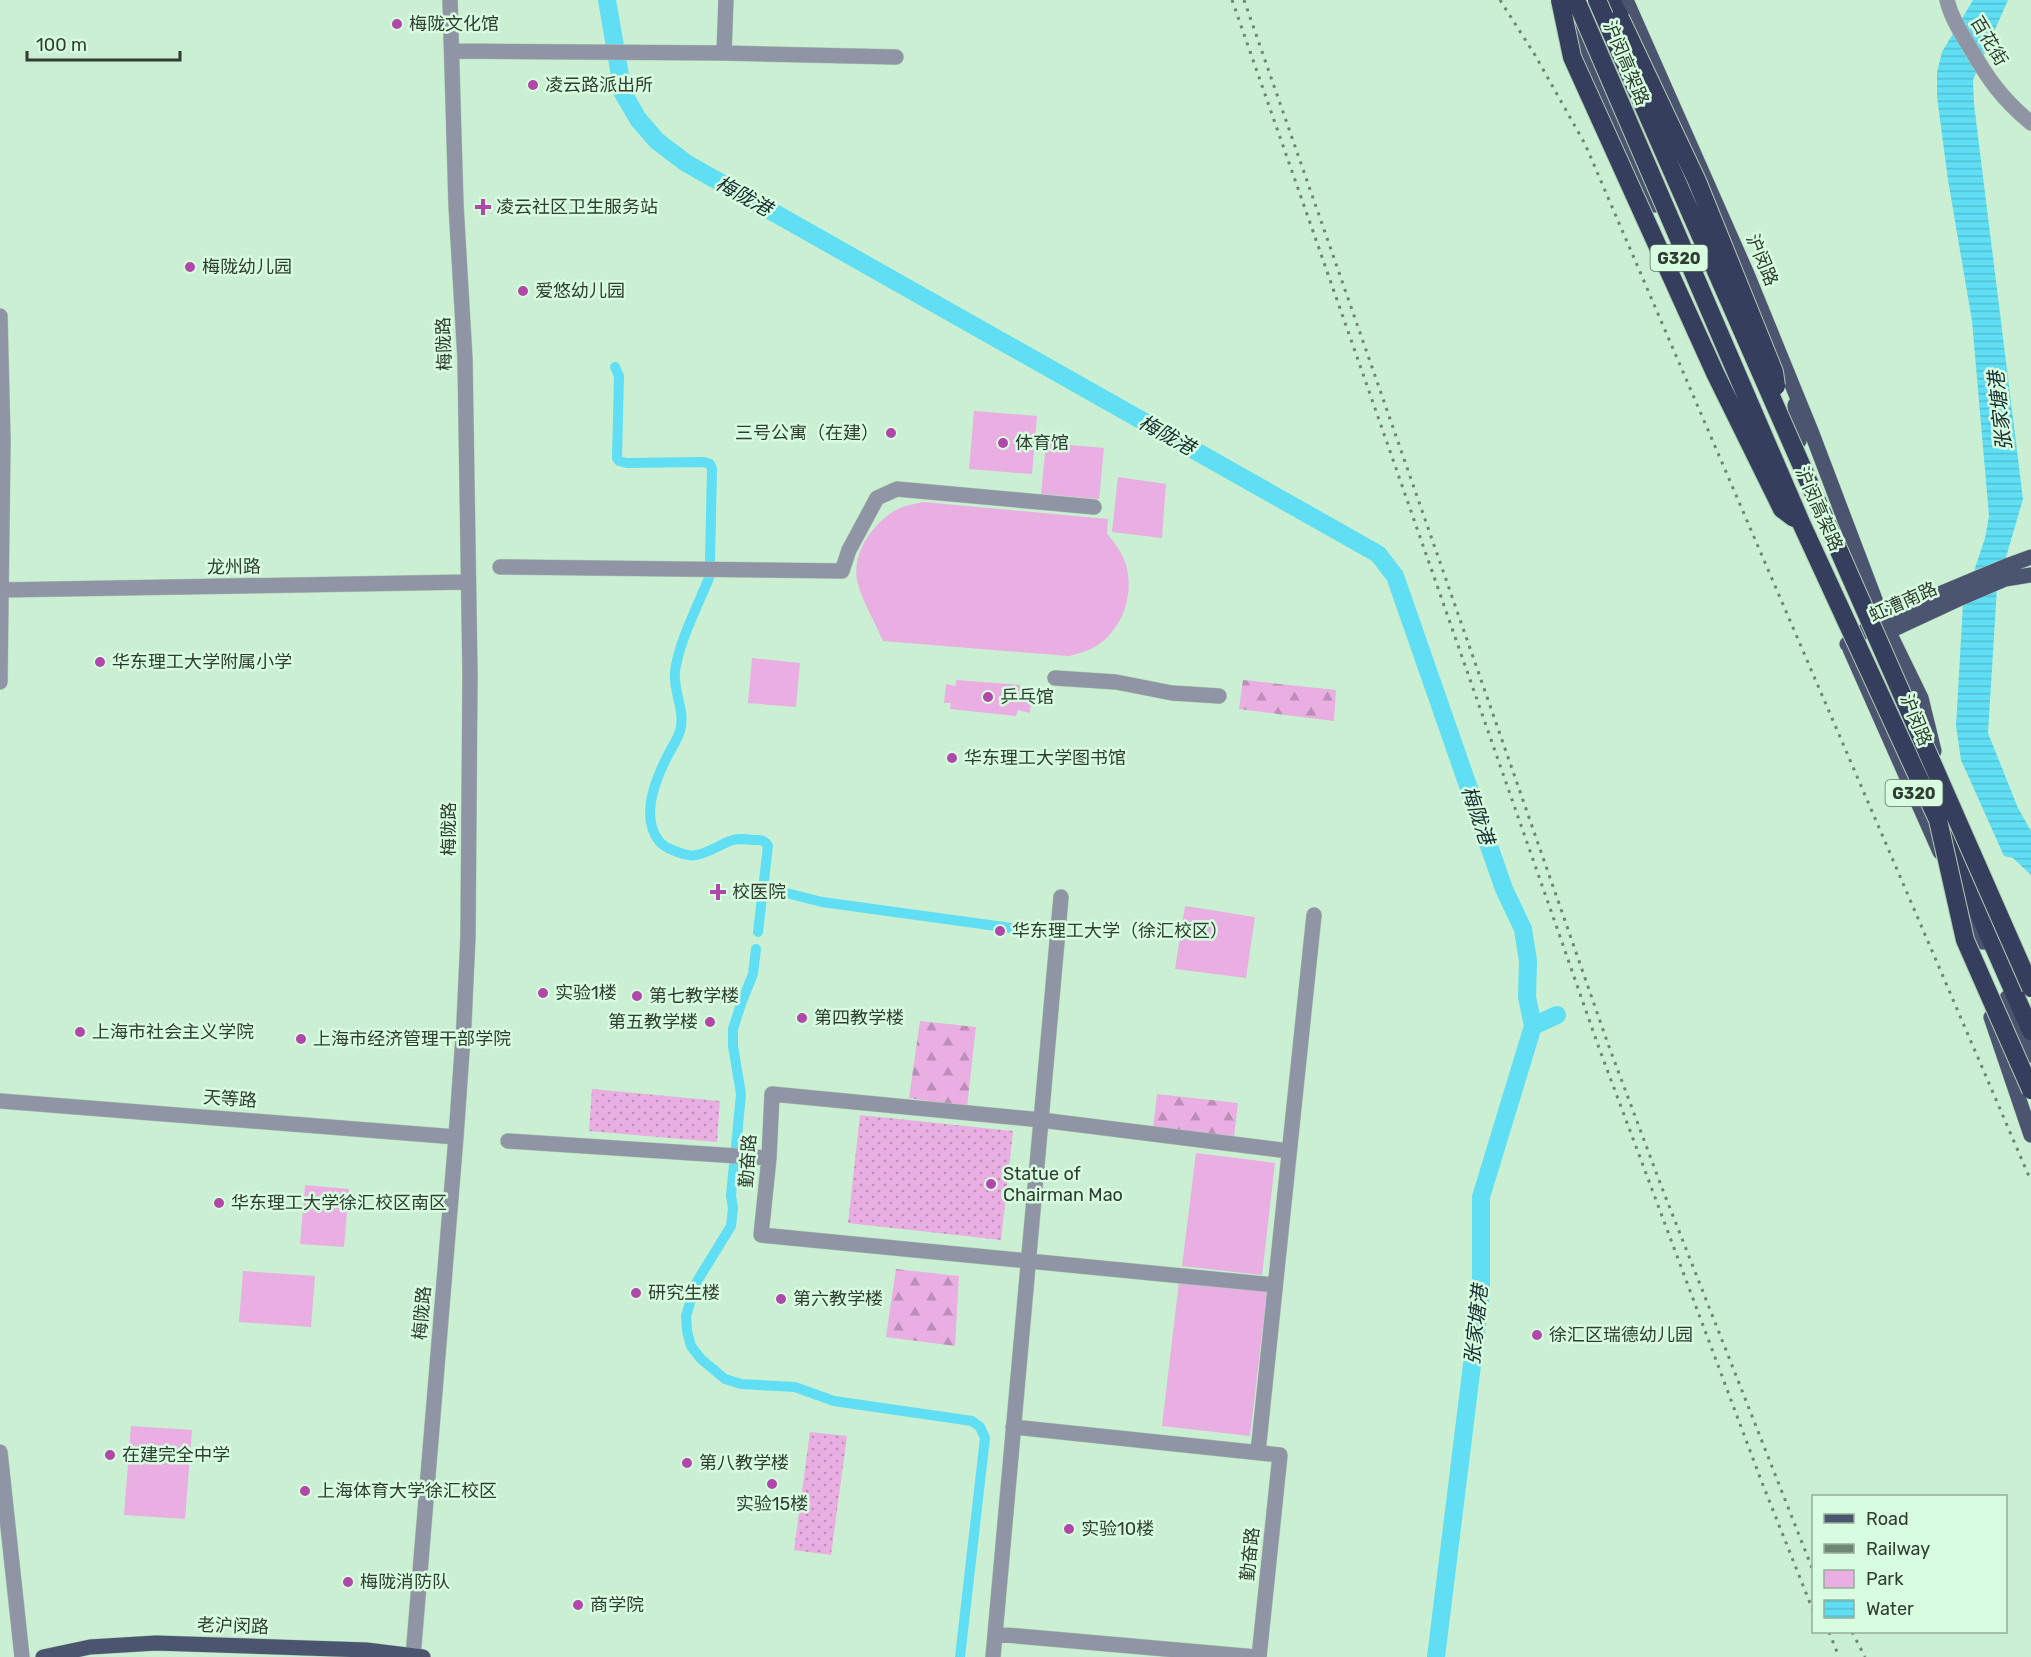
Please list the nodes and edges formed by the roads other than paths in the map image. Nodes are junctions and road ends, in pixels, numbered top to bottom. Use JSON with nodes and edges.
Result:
{"nodes":[{"id":1,"x":450,"y":0,"type":"edge"},
{"id":2,"x":726,"y":0,"type":"edge"},
{"id":3,"x":1561,"y":0,"type":"edge"},
{"id":4,"x":1569,"y":0,"type":"edge"},
{"id":5,"x":1576,"y":0,"type":"edge"},
{"id":6,"x":1598,"y":0,"type":"edge"},
{"id":7,"x":1609,"y":0,"type":"edge"},
{"id":8,"x":1626,"y":0,"type":"edge"},
{"id":9,"x":1947,"y":0,"type":"edge"},
{"id":10,"x":1614,"y":19,"type":"junction"},
{"id":11,"x":1575,"y":28,"type":"junction"},
{"id":12,"x":452,"y":51,"type":"junction"},
{"id":13,"x":724,"y":53,"type":"junction"},
{"id":14,"x":896,"y":57,"type":"dead end"},
{"id":15,"x":2031,"y":123,"type":"edge"},
{"id":16,"x":0,"y":316,"type":"edge"},
{"id":17,"x":1793,"y":387,"type":"junction"},
{"id":18,"x":1783,"y":424,"type":"junction"},
{"id":19,"x":1799,"y":441,"type":"junction"},
{"id":20,"x":1815,"y":478,"type":"junction"},
{"id":21,"x":1094,"y":507,"type":"dead end"},
{"id":22,"x":1802,"y":525,"type":"junction"},
{"id":23,"x":1851,"y":540,"type":"junction"},
{"id":24,"x":2031,"y":557,"type":"edge"},
{"id":25,"x":500,"y":567,"type":"dead end"},
{"id":26,"x":2007,"y":572,"type":"junction"},
{"id":27,"x":2031,"y":574,"type":"edge"},
{"id":28,"x":468,"y":582,"type":"junction"},
{"id":29,"x":1,"y":590,"type":"edge"},
{"id":30,"x":1881,"y":627,"type":"junction"},
{"id":31,"x":1856,"y":639,"type":"junction"},
{"id":32,"x":1055,"y":678,"type":"dead end"},
{"id":33,"x":0,"y":682,"type":"edge"},
{"id":34,"x":1220,"y":696,"type":"dead end"},
{"id":35,"x":1938,"y":820,"type":"junction"},
{"id":36,"x":1061,"y":897,"type":"dead end"},
{"id":37,"x":1314,"y":915,"type":"dead end"},
{"id":38,"x":1965,"y":940,"type":"junction"},
{"id":39,"x":2031,"y":967,"type":"edge"},
{"id":40,"x":2031,"y":988,"type":"edge"},
{"id":41,"x":2031,"y":1031,"type":"edge"},
{"id":42,"x":2031,"y":1055,"type":"edge"},
{"id":43,"x":2031,"y":1090,"type":"edge"},
{"id":44,"x":0,"y":1101,"type":"edge"},
{"id":45,"x":1041,"y":1120,"type":"junction"},
{"id":46,"x":2031,"y":1134,"type":"edge"},
{"id":47,"x":456,"y":1137,"type":"junction"},
{"id":48,"x":508,"y":1141,"type":"dead end"},
{"id":49,"x":1289,"y":1151,"type":"junction"},
{"id":50,"x":769,"y":1158,"type":"junction"},
{"id":51,"x":1028,"y":1261,"type":"junction"},
{"id":52,"x":1275,"y":1285,"type":"junction"},
{"id":53,"x":1013,"y":1427,"type":"junction"},
{"id":54,"x":0,"y":1452,"type":"edge"},
{"id":55,"x":1258,"y":1452,"type":"junction"},
{"id":56,"x":995,"y":1634,"type":"junction"},
{"id":57,"x":416,"y":1656,"type":"edge"},
{"id":58,"x":22,"y":1657,"type":"edge"},
{"id":59,"x":43,"y":1657,"type":"edge"},
{"id":60,"x":993,"y":1657,"type":"edge"},
{"id":61,"x":1258,"y":1657,"type":"edge"}],
"edges":[{"from":1,"to":12,"type":"street","name":"梅陇路"},
{"from":2,"to":13,"type":"street"},
{"from":3,"to":11,"type":"main road","name":"沪闵路","number":"G320"},
{"from":3,"to":22,"type":"highway","bridge":true},
{"from":4,"to":11,"type":"main road"},
{"from":5,"to":22,"type":"highway","name":"沪闵高架路","bridge":true},
{"from":6,"to":10,"type":"main road","name":"沪闵路","number":"G320"},
{"from":6,"to":18,"type":"highway","name":"沪闵高架路","bridge":true},
{"from":7,"to":10,"type":"highway"},
{"from":8,"to":17,"type":"main road","name":"沪闵路","number":"G320"},
{"from":9,"to":15,"type":"street","name":"百花街"},
{"from":10,"to":18,"type":"highway","bridge":true},
{"from":10,"to":19,"type":"main road","name":"沪闵路","number":"G320"},
{"from":11,"to":31,"type":"main road","name":"沪闵路","number":"G320"},
{"from":12,"to":13,"type":"street"},
{"from":12,"to":28,"type":"street","name":"梅陇路"},
{"from":13,"to":14,"type":"street"},
{"from":16,"to":29,"type":"street"},
{"from":17,"to":19,"type":"main road"},
{"from":17,"to":23,"type":"main road","name":"沪闵路","number":"G320"},
{"from":18,"to":40,"type":"highway","name":"沪闵高架路","bridge":true},
{"from":19,"to":20,"type":"main road","name":"沪闵路","number":"G320"},
{"from":20,"to":23,"type":"main road","name":"沪闵路","number":"G320"},
{"from":20,"to":30,"type":"main road","name":"沪闵路","number":"G320"},
{"from":21,"to":25,"type":"street"},
{"from":22,"to":35,"type":"highway","name":"沪闵高架路","bridge":true},
{"from":23,"to":30,"type":"main road","name":"沪闵路","number":"G320"},
{"from":24,"to":26,"type":"main road","name":"虹漕南路"},
{"from":26,"to":27,"type":"main road","name":"虹漕南路"},
{"from":26,"to":30,"type":"main road","name":"虹漕南路"},
{"from":28,"to":29,"type":"street","name":"龙州路"},
{"from":28,"to":47,"type":"street","name":"梅陇路"},
{"from":29,"to":33,"type":"street"},
{"from":30,"to":31,"type":"main road","name":"虹漕南路"},
{"from":30,"to":39,"type":"main road","name":"沪闵路","number":"G320"},
{"from":31,"to":42,"type":"main road","name":"沪闵路"},
{"from":32,"to":34,"type":"street"},
{"from":35,"to":38,"type":"highway","bridge":true},
{"from":35,"to":41,"type":"highway","name":"沪闵高架路","bridge":true},
{"from":36,"to":45,"type":"street"},
{"from":37,"to":49,"type":"street"},
{"from":38,"to":43,"type":"highway","bridge":true},
{"from":38,"to":46,"type":"main road","bridge":true},
{"from":44,"to":47,"type":"street","name":"天等路"},
{"from":45,"to":49,"type":"street","name":"勤奋路"},
{"from":45,"to":50,"type":"street","name":"勤奋路"},
{"from":45,"to":51,"type":"street"},
{"from":47,"to":57,"type":"street","name":"梅陇路"},
{"from":48,"to":50,"type":"street"},
{"from":49,"to":52,"type":"street"},
{"from":50,"to":51,"type":"street","name":"勤奋路"},
{"from":51,"to":52,"type":"street","name":"勤奋路"},
{"from":51,"to":53,"type":"street"},
{"from":52,"to":55,"type":"street"},
{"from":53,"to":55,"type":"street"},
{"from":53,"to":56,"type":"street"},
{"from":54,"to":58,"type":"street"},
{"from":55,"to":61,"type":"street","name":"勤奋路"},
{"from":56,"to":60,"type":"street"},
{"from":56,"to":61,"type":"street"},
{"from":57,"to":59,"type":"main road","name":"老沪闵路"}]}
